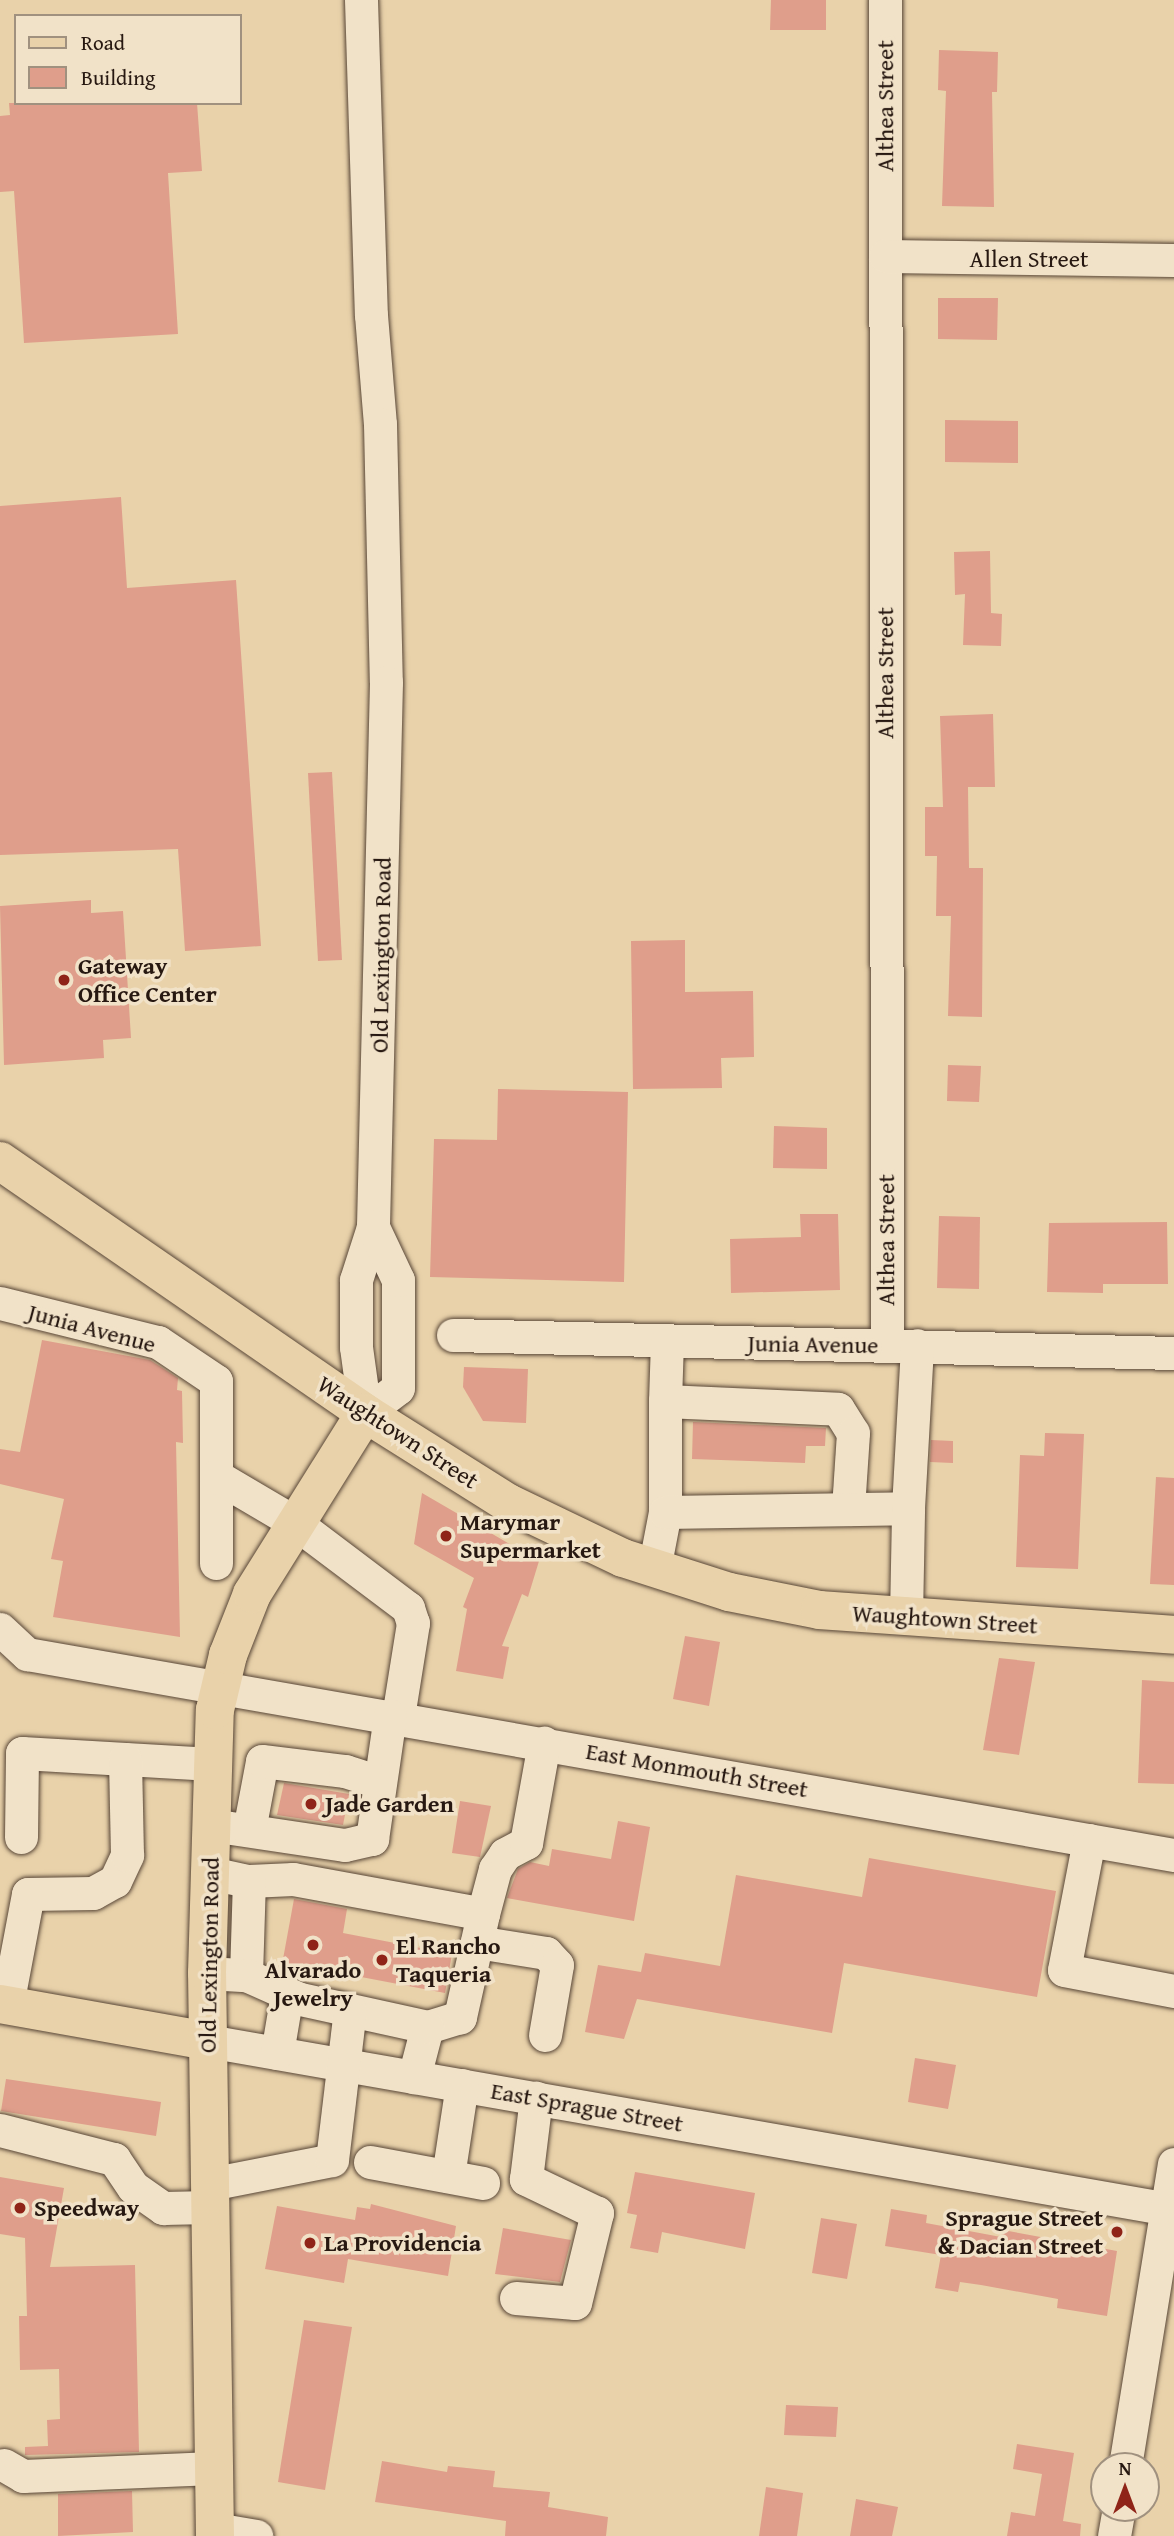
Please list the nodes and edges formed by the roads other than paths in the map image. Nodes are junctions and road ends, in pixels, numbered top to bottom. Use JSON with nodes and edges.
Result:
{"nodes":[{"id":1,"x":361,"y":0,"type":"edge"},
{"id":2,"x":885,"y":0,"type":"edge"},
{"id":3,"x":885,"y":256,"type":"junction"},
{"id":4,"x":1174,"y":260,"type":"edge"},
{"id":5,"x":0,"y":1161,"type":"edge"},
{"id":6,"x":0,"y":1304,"type":"edge"},
{"id":7,"x":453,"y":1335,"type":"dead end"},
{"id":8,"x":667,"y":1341,"type":"junction"},
{"id":9,"x":902,"y":1345,"type":"junction"},
{"id":10,"x":1174,"y":1353,"type":"edge"},
{"id":11,"x":665,"y":1401,"type":"junction"},
{"id":12,"x":365,"y":1413,"type":"junction"},
{"id":13,"x":216,"y":1476,"type":"junction"},
{"id":14,"x":908,"y":1508,"type":"junction"},
{"id":15,"x":848,"y":1509,"type":"junction"},
{"id":16,"x":665,"y":1512,"type":"junction"},
{"id":17,"x":294,"y":1522,"type":"junction"},
{"id":18,"x":216,"y":1563,"type":"dead end"},
{"id":19,"x":654,"y":1569,"type":"junction"},
{"id":20,"x":906,"y":1617,"type":"junction"},
{"id":21,"x":0,"y":1629,"type":"edge"},
{"id":22,"x":1174,"y":1635,"type":"edge"},
{"id":23,"x":220,"y":1685,"type":"junction"},
{"id":24,"x":394,"y":1716,"type":"junction"},
{"id":25,"x":544,"y":1743,"type":"junction"},
{"id":26,"x":125,"y":1759,"type":"junction"},
{"id":27,"x":212,"y":1765,"type":"junction"},
{"id":28,"x":378,"y":1782,"type":"junction"},
{"id":29,"x":211,"y":1825,"type":"junction"},
{"id":30,"x":248,"y":1830,"type":"junction"},
{"id":31,"x":21,"y":1837,"type":"dead end"},
{"id":32,"x":1089,"y":1840,"type":"junction"},
{"id":33,"x":1174,"y":1856,"type":"edge"},
{"id":34,"x":210,"y":1873,"type":"junction"},
{"id":35,"x":248,"y":1881,"type":"junction"},
{"id":36,"x":480,"y":1928,"type":"junction"},
{"id":37,"x":207,"y":1973,"type":"junction"},
{"id":38,"x":246,"y":1975,"type":"junction"},
{"id":39,"x":1174,"y":1991,"type":"edge"},
{"id":40,"x":287,"y":1994,"type":"junction"},
{"id":41,"x":3,"y":2005,"type":"edge"},
{"id":42,"x":349,"y":2010,"type":"junction"},
{"id":43,"x":427,"y":2027,"type":"junction"},
{"id":44,"x":545,"y":2035,"type":"dead end"},
{"id":45,"x":208,"y":2041,"type":"junction"},
{"id":46,"x":277,"y":2053,"type":"junction"},
{"id":47,"x":345,"y":2065,"type":"junction"},
{"id":48,"x":414,"y":2077,"type":"junction"},
{"id":49,"x":462,"y":2085,"type":"junction"},
{"id":50,"x":536,"y":2098,"type":"junction"},
{"id":51,"x":0,"y":2130,"type":"edge"},
{"id":52,"x":370,"y":2162,"type":"dead end"},
{"id":53,"x":1174,"y":2164,"type":"edge"},
{"id":54,"x":448,"y":2176,"type":"junction"},
{"id":55,"x":483,"y":2183,"type":"dead end"},
{"id":56,"x":210,"y":2195,"type":"junction"},
{"id":57,"x":1170,"y":2210,"type":"edge"},
{"id":58,"x":516,"y":2298,"type":"dead end"},
{"id":59,"x":1127,"y":2452,"type":"edge"},
{"id":60,"x":4,"y":2465,"type":"dead end"},
{"id":61,"x":214,"y":2468,"type":"junction"},
{"id":62,"x":215,"y":2532,"type":"edge"},
{"id":63,"x":256,"y":2536,"type":"edge"}],
"edges":[{"from":1,"to":12,"type":"street","name":"Old Lexington Road"},
{"from":2,"to":3,"type":"street","name":"Althea Street"},
{"from":3,"to":4,"type":"street","name":"Allen Street"},
{"from":3,"to":9,"type":"street","name":"Althea Street"},
{"from":5,"to":12,"type":"main road","name":"Waughtown Street"},
{"from":6,"to":13,"type":"street","name":"Junia Avenue"},
{"from":7,"to":8,"type":"street","name":"Junia Avenue"},
{"from":8,"to":9,"type":"street","name":"Junia Avenue"},
{"from":8,"to":11,"type":"street"},
{"from":9,"to":10,"type":"street","name":"Junia Avenue"},
{"from":9,"to":14,"type":"street","name":"Althea Street"},
{"from":11,"to":15,"type":"street"},
{"from":11,"to":16,"type":"street"},
{"from":12,"to":17,"type":"main road","name":"Old Lexington Road"},
{"from":12,"to":19,"type":"main road","name":"Waughtown Street"},
{"from":13,"to":17,"type":"street"},
{"from":13,"to":18,"type":"street"},
{"from":14,"to":15,"type":"street"},
{"from":14,"to":20,"type":"street","name":"Althea Street"},
{"from":15,"to":16,"type":"street"},
{"from":16,"to":19,"type":"street"},
{"from":17,"to":23,"type":"main road","name":"Old Lexington Road"},
{"from":17,"to":24,"type":"street"},
{"from":19,"to":20,"type":"main road","name":"Waughtown Street"},
{"from":20,"to":22,"type":"main road","name":"Waughtown Street"},
{"from":21,"to":23,"type":"street","name":"East Monmouth Street"},
{"from":23,"to":24,"type":"street","name":"East Monmouth Street"},
{"from":23,"to":27,"type":"main road","name":"Old Lexington Road"},
{"from":24,"to":25,"type":"street","name":"East Monmouth Street"},
{"from":24,"to":28,"type":"street"},
{"from":25,"to":32,"type":"street","name":"East Monmouth Street"},
{"from":25,"to":36,"type":"street"},
{"from":26,"to":27,"type":"street"},
{"from":26,"to":31,"type":"street"},
{"from":26,"to":41,"type":"street"},
{"from":27,"to":29,"type":"main road","name":"Old Lexington Road"},
{"from":28,"to":30,"type":"street"},
{"from":28,"to":30,"type":"street"},
{"from":29,"to":30,"type":"street"},
{"from":29,"to":34,"type":"main road","name":"Old Lexington Road"},
{"from":32,"to":33,"type":"street","name":"East Monmouth Street"},
{"from":32,"to":39,"type":"street"},
{"from":34,"to":35,"type":"street"},
{"from":34,"to":37,"type":"main road","name":"Old Lexington Road"},
{"from":35,"to":36,"type":"street"},
{"from":35,"to":38,"type":"street"},
{"from":36,"to":43,"type":"street"},
{"from":36,"to":44,"type":"street"},
{"from":37,"to":38,"type":"street"},
{"from":37,"to":45,"type":"main road","name":"Old Lexington Road"},
{"from":38,"to":40,"type":"street"},
{"from":40,"to":42,"type":"street"},
{"from":40,"to":46,"type":"street"},
{"from":41,"to":45,"type":"main road","name":"East Sprague Street"},
{"from":42,"to":43,"type":"street"},
{"from":42,"to":47,"type":"street"},
{"from":43,"to":48,"type":"street"},
{"from":45,"to":46,"type":"street","name":"East Sprague Street"},
{"from":45,"to":56,"type":"main road","name":"Old Lexington Road"},
{"from":46,"to":47,"type":"street","name":"East Sprague Street"},
{"from":47,"to":48,"type":"street","name":"East Sprague Street"},
{"from":47,"to":56,"type":"street"},
{"from":48,"to":49,"type":"street","name":"East Sprague Street"},
{"from":49,"to":50,"type":"street","name":"East Sprague Street"},
{"from":49,"to":54,"type":"street"},
{"from":50,"to":57,"type":"street","name":"East Sprague Street"},
{"from":50,"to":58,"type":"street"},
{"from":51,"to":56,"type":"street"},
{"from":52,"to":54,"type":"street"},
{"from":53,"to":57,"type":"street"},
{"from":54,"to":55,"type":"street"},
{"from":56,"to":61,"type":"main road","name":"Old Lexington Road"},
{"from":57,"to":59,"type":"street"},
{"from":60,"to":61,"type":"street"},
{"from":61,"to":62,"type":"main road","name":"Old Lexington Road"},
{"from":62,"to":63,"type":"street"}]}
